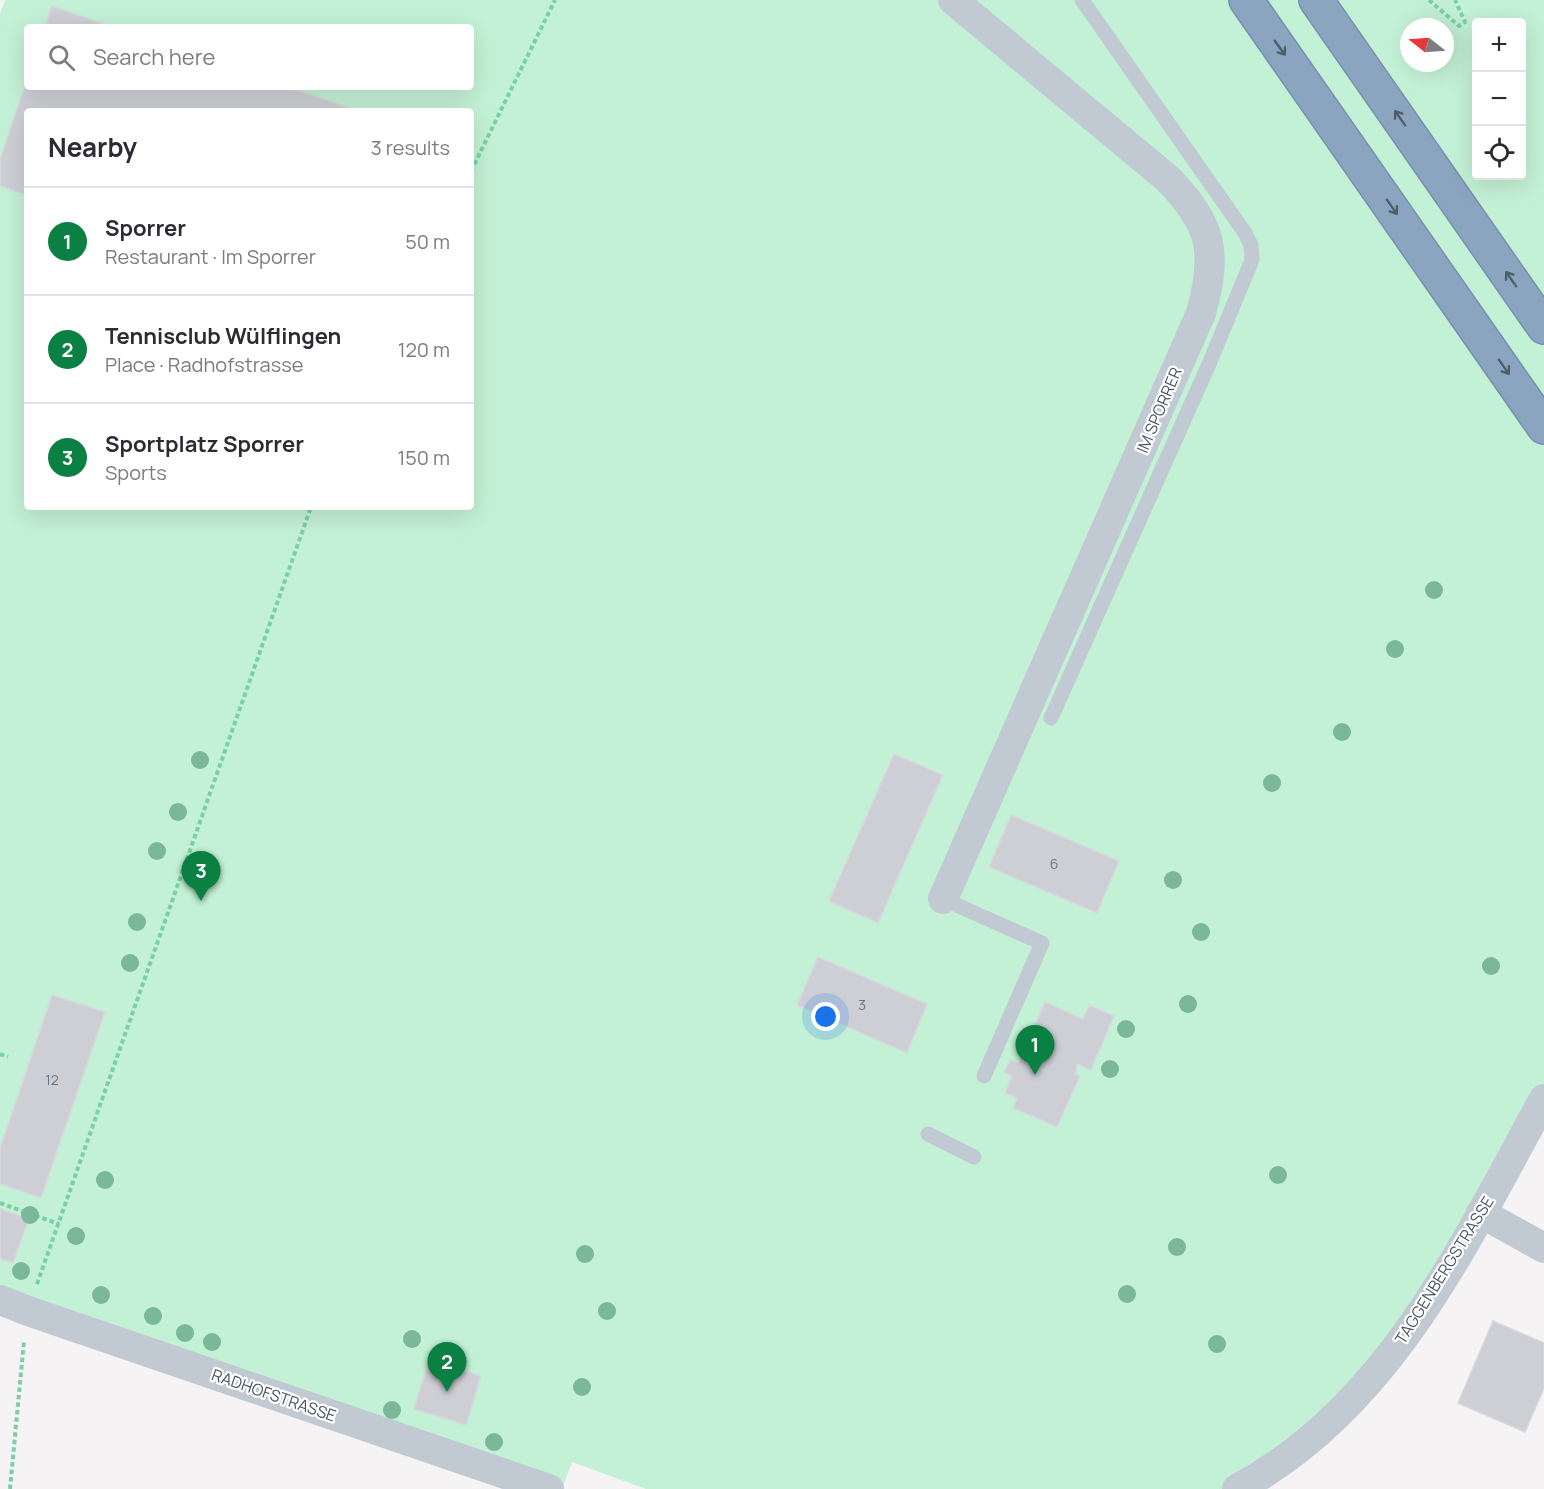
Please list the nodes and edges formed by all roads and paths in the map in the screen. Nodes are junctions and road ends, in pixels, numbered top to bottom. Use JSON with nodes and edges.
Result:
{"nodes":[{"id":1,"x":555,"y":0,"type":"edge"},
{"id":2,"x":953,"y":0,"type":"edge"},
{"id":3,"x":1082,"y":0,"type":"edge"},
{"id":4,"x":1246,"y":0,"type":"edge"},
{"id":5,"x":1316,"y":0,"type":"edge"},
{"id":6,"x":1429,"y":0,"type":"edge"},
{"id":7,"x":1455,"y":0,"type":"edge"},
{"id":8,"x":474,"y":165,"type":"edge"},
{"id":9,"x":1544,"y":327,"type":"edge"},
{"id":10,"x":1544,"y":427,"type":"edge"},
{"id":11,"x":310,"y":510,"type":"edge"},
{"id":12,"x":1051,"y":718,"type":"dead end"},
{"id":13,"x":943,"y":898,"type":"joint"},
{"id":14,"x":0,"y":1054,"type":"edge"},
{"id":15,"x":8,"y":1057,"type":"dead end"},
{"id":16,"x":984,"y":1076,"type":"dead end"},
{"id":17,"x":1544,"y":1099,"type":"edge"},
{"id":18,"x":928,"y":1134,"type":"dead end"},
{"id":19,"x":974,"y":1157,"type":"dead end"},
{"id":20,"x":0,"y":1203,"type":"edge"},
{"id":21,"x":1481,"y":1213,"type":"junction"},
{"id":22,"x":59,"y":1224,"type":"junction"},
{"id":23,"x":1544,"y":1248,"type":"edge"},
{"id":24,"x":0,"y":1300,"type":"edge"},
{"id":25,"x":28,"y":1311,"type":"junction"},
{"id":26,"x":10,"y":1489,"type":"edge"},
{"id":27,"x":549,"y":1489,"type":"edge"},
{"id":28,"x":1237,"y":1489,"type":"edge"}],
"edges":[{"from":1,"to":8,"type":"path"},
{"from":2,"to":13,"type":"street","name":"IM SPORRER"},
{"from":3,"to":12,"type":"lane"},
{"from":4,"to":10,"type":"highway","one_way":true},
{"from":9,"to":5,"type":"highway","one_way":true},
{"from":6,"to":7,"type":"path"},
{"from":11,"to":22,"type":"path"},
{"from":13,"to":16,"type":"lane"},
{"from":14,"to":15,"type":"path"},
{"from":17,"to":21,"type":"street","name":"TAGGENBERGSTRASSE"},
{"from":18,"to":19,"type":"lane"},
{"from":20,"to":22,"type":"path"},
{"from":21,"to":23,"type":"street"},
{"from":21,"to":28,"type":"street","name":"TAGGENBERGSTRASSE"},
{"from":22,"to":25,"type":"path"},
{"from":24,"to":25,"type":"street","name":"RADHOFSTRASSE"},
{"from":25,"to":26,"type":"path"},
{"from":25,"to":27,"type":"street","name":"RADHOFSTRASSE"}]}
